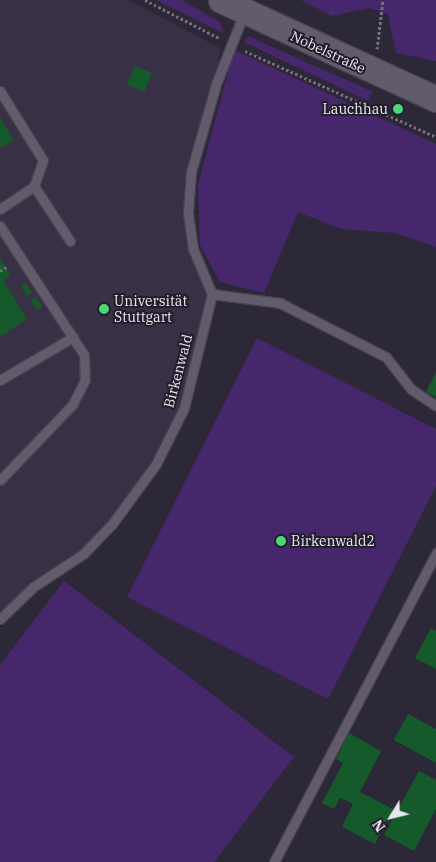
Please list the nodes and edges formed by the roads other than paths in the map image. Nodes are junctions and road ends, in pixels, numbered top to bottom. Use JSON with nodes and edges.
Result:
{"nodes":[{"id":1,"x":221,"y":0,"type":"edge"},
{"id":2,"x":244,"y":12,"type":"junction"},
{"id":3,"x":0,"y":91,"type":"edge"},
{"id":4,"x":436,"y":99,"type":"edge"},
{"id":5,"x":34,"y":186,"type":"junction"},
{"id":6,"x":0,"y":209,"type":"edge"},
{"id":7,"x":0,"y":226,"type":"edge"},
{"id":8,"x":70,"y":241,"type":"dead end"},
{"id":9,"x":212,"y":294,"type":"junction"},
{"id":10,"x":73,"y":337,"type":"junction"},
{"id":11,"x":0,"y":380,"type":"edge"},
{"id":12,"x":436,"y":406,"type":"edge"},
{"id":13,"x":0,"y":480,"type":"edge"},
{"id":14,"x":436,"y":553,"type":"edge"},
{"id":15,"x":0,"y":619,"type":"edge"},
{"id":16,"x":274,"y":862,"type":"edge"}],
"edges":[{"from":1,"to":2,"type":"street","name":"Nobelstraße"},
{"from":2,"to":4,"type":"street","name":"Nobelstraße"},
{"from":2,"to":9,"type":"lane"},
{"from":3,"to":5,"type":"lane"},
{"from":5,"to":6,"type":"lane"},
{"from":5,"to":8,"type":"lane"},
{"from":7,"to":10,"type":"lane"},
{"from":9,"to":12,"type":"lane"},
{"from":9,"to":15,"type":"lane","name":"Birkenwald"},
{"from":10,"to":11,"type":"lane"},
{"from":10,"to":13,"type":"lane"},
{"from":14,"to":16,"type":"lane"}]}
